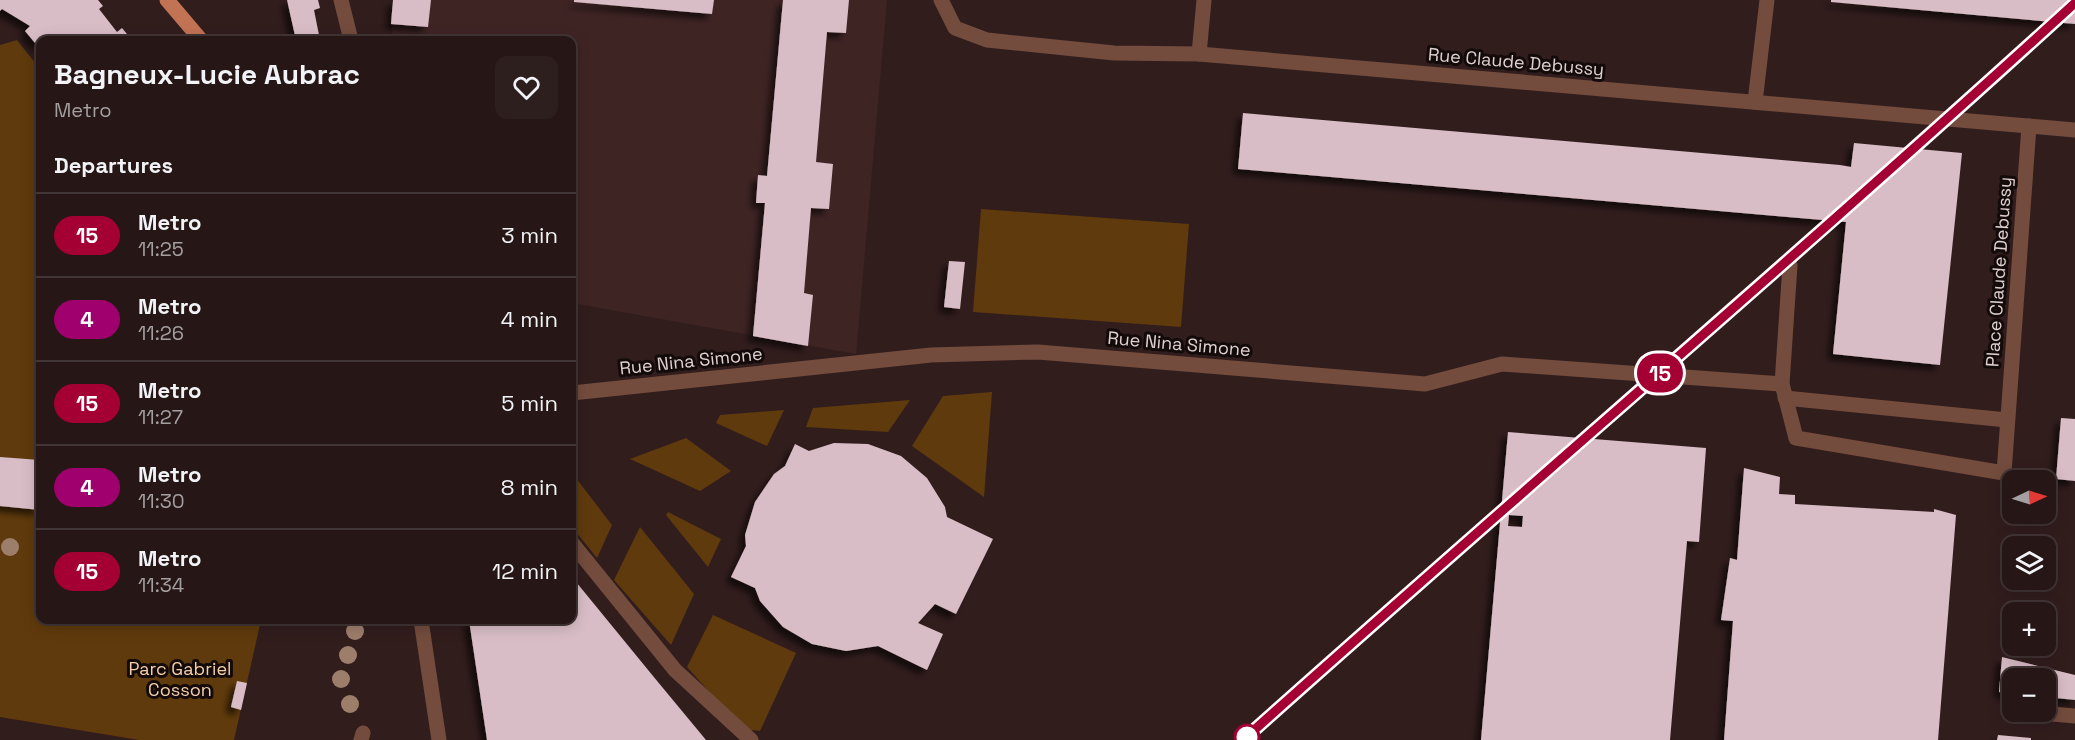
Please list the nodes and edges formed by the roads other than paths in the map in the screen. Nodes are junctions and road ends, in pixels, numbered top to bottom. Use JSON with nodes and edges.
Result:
{"nodes":[{"id":1,"x":167,"y":0,"type":"edge"},
{"id":2,"x":342,"y":0,"type":"edge"},
{"id":3,"x":941,"y":0,"type":"edge"},
{"id":4,"x":1204,"y":0,"type":"edge"},
{"id":5,"x":1767,"y":0,"type":"edge"},
{"id":6,"x":198,"y":36,"type":"edge"},
{"id":7,"x":350,"y":36,"type":"edge"},
{"id":8,"x":1199,"y":54,"type":"junction"},
{"id":9,"x":1755,"y":102,"type":"junction"},
{"id":10,"x":2029,"y":126,"type":"junction"},
{"id":11,"x":2075,"y":130,"type":"edge"},
{"id":12,"x":1790,"y":265,"type":"dead end"},
{"id":13,"x":1783,"y":391,"type":"junction"},
{"id":14,"x":576,"y":393,"type":"edge"},
{"id":15,"x":2007,"y":420,"type":"junction"},
{"id":16,"x":576,"y":548,"type":"edge"},
{"id":17,"x":422,"y":624,"type":"edge"},
{"id":18,"x":2056,"y":714,"type":"edge"},
{"id":19,"x":2075,"y":716,"type":"edge"},
{"id":20,"x":439,"y":740,"type":"edge"},
{"id":21,"x":751,"y":740,"type":"edge"}],
"edges":[{"from":1,"to":6,"type":"main road"},
{"from":2,"to":7,"type":"street"},
{"from":3,"to":8,"type":"street","name":"Rue Claude Debussy"},
{"from":4,"to":8,"type":"street"},
{"from":5,"to":9,"type":"street"},
{"from":8,"to":9,"type":"street","name":"Rue Claude Debussy"},
{"from":9,"to":10,"type":"street","name":"Rue Claude Debussy"},
{"from":10,"to":11,"type":"street","name":"Rue Claude Debussy"},
{"from":10,"to":15,"type":"street","name":"Place Claude Debussy"},
{"from":12,"to":13,"type":"street","name":"Place Claude Debussy"},
{"from":13,"to":14,"type":"street","name":"Rue Nina Simone"},
{"from":13,"to":15,"type":"street"},
{"from":13,"to":15,"type":"street","name":"Place Claude Debussy"},
{"from":16,"to":21,"type":"street"},
{"from":17,"to":20,"type":"street"},
{"from":18,"to":19,"type":"street"}]}
